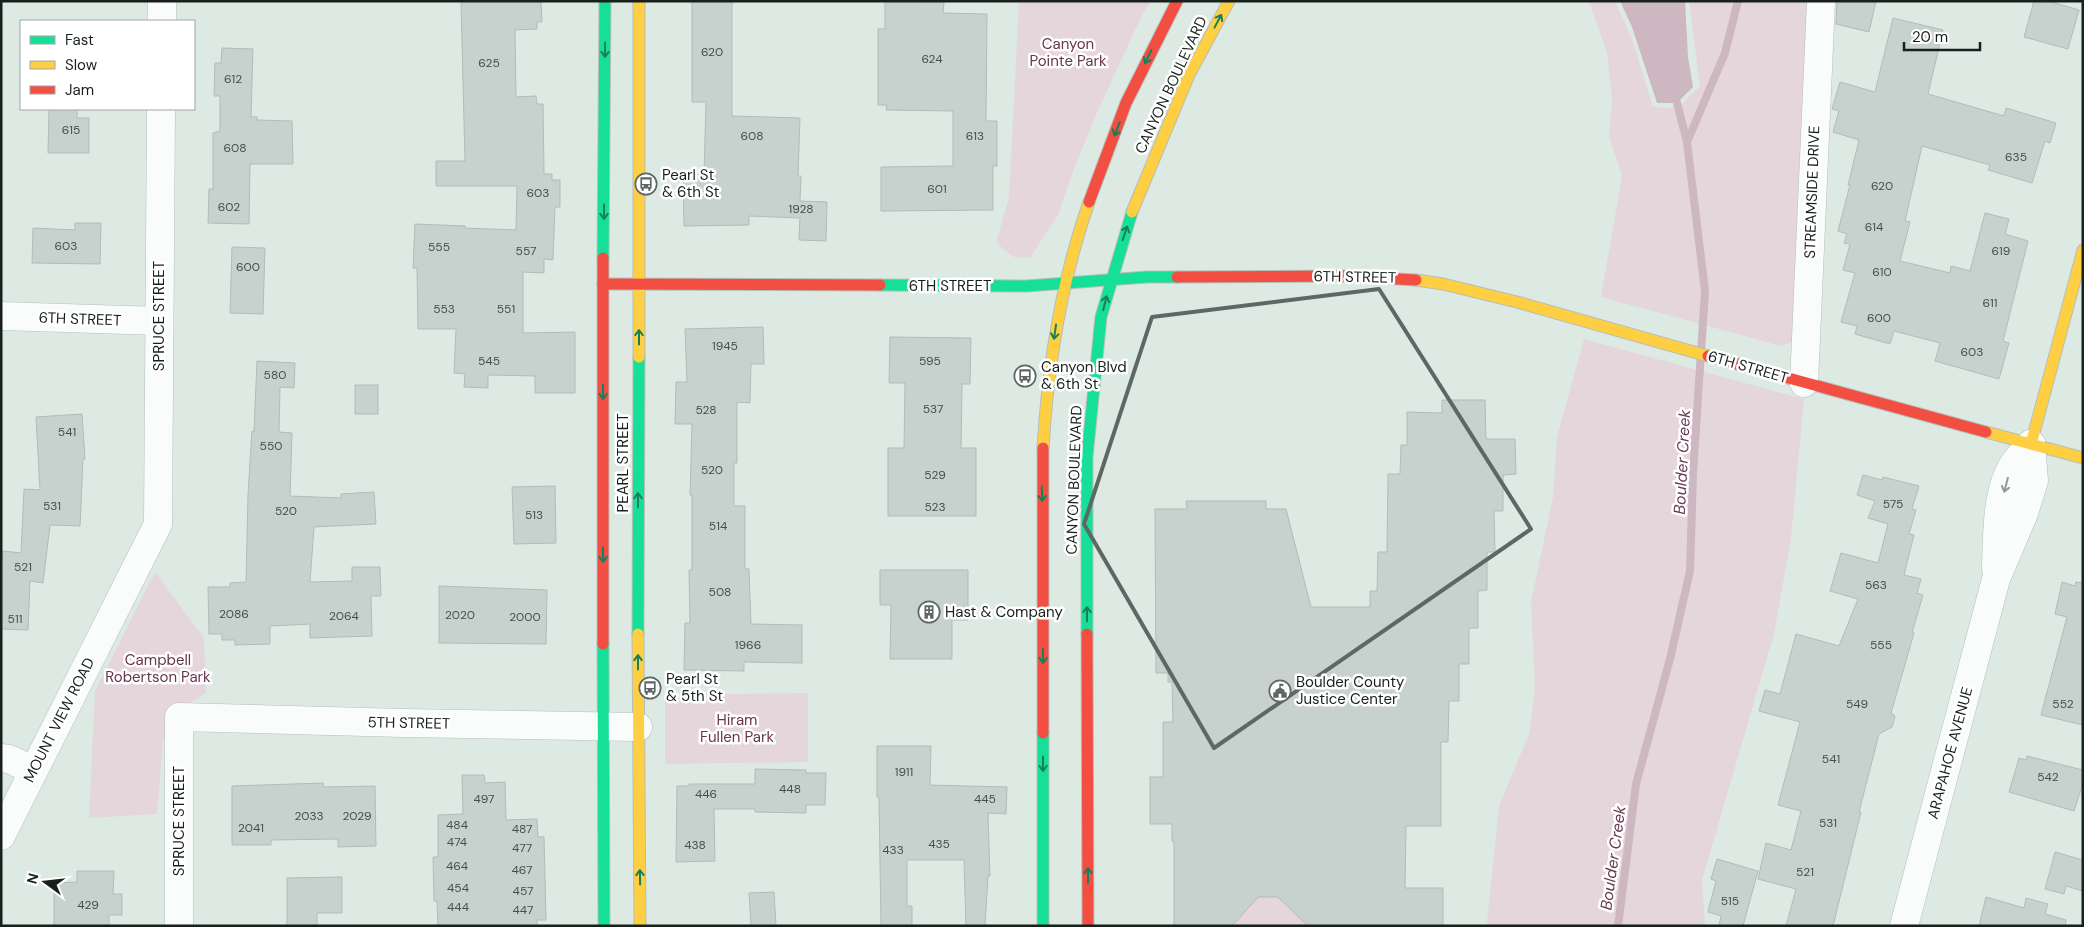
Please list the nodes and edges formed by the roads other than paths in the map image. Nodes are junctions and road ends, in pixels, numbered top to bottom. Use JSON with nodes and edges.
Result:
{"nodes":[{"id":1,"x":162,"y":1,"type":"edge"},
{"id":2,"x":605,"y":1,"type":"edge"},
{"id":3,"x":639,"y":1,"type":"edge"},
{"id":4,"x":1177,"y":1,"type":"edge"},
{"id":5,"x":1229,"y":1,"type":"edge"},
{"id":6,"x":1821,"y":1,"type":"edge"},
{"id":7,"x":162,"y":20,"type":"edge"},
{"id":8,"x":161,"y":110,"type":"edge"},
{"id":9,"x":2083,"y":250,"type":"edge"},
{"id":10,"x":1111,"y":280,"type":"junction"},
{"id":11,"x":603,"y":284,"type":"junction"},
{"id":12,"x":1064,"y":284,"type":"junction"},
{"id":13,"x":639,"y":285,"type":"junction"},
{"id":14,"x":1,"y":316,"type":"edge"},
{"id":15,"x":159,"y":321,"type":"junction"},
{"id":16,"x":1804,"y":383,"type":"junction"},
{"id":17,"x":2031,"y":444,"type":"junction"},
{"id":18,"x":2083,"y":458,"type":"edge"},
{"id":19,"x":158,"y":524,"type":"joint"},
{"id":20,"x":179,"y":716,"type":"joint"},
{"id":21,"x":604,"y":726,"type":"junction"},
{"id":22,"x":638,"y":727,"type":"junction"},
{"id":23,"x":1,"y":758,"type":"edge"},
{"id":24,"x":33,"y":770,"type":"junction"},
{"id":25,"x":1,"y":836,"type":"edge"},
{"id":26,"x":179,"y":926,"type":"edge"},
{"id":27,"x":604,"y":926,"type":"edge"},
{"id":28,"x":640,"y":926,"type":"edge"},
{"id":29,"x":1044,"y":926,"type":"edge"},
{"id":30,"x":1088,"y":926,"type":"edge"},
{"id":31,"x":1904,"y":926,"type":"edge"}],
"edges":[{"from":1,"to":7,"type":"street"},
{"from":2,"to":11,"type":"street","name":"PEARL STREET","one_way":true},
{"from":3,"to":13,"type":"street","name":"PEARL STREET"},
{"from":4,"to":12,"type":"street","name":"CANYON BOULEVARD","one_way":true},
{"from":10,"to":5,"type":"street","name":"CANYON BOULEVARD","one_way":true},
{"from":6,"to":16,"type":"street","name":"STREAMSIDE DRIVE"},
{"from":8,"to":15,"type":"street","name":"SPRUCE STREET"},
{"from":9,"to":17,"type":"street","name":"ARAPAHOE AVENUE"},
{"from":10,"to":12,"type":"street","name":"6TH STREET"},
{"from":10,"to":16,"type":"street","name":"6TH STREET"},
{"from":30,"to":10,"type":"street","name":"CANYON BOULEVARD","one_way":true},
{"from":11,"to":13,"type":"street","name":"6TH STREET"},
{"from":11,"to":21,"type":"street","name":"PEARL STREET","one_way":true},
{"from":12,"to":13,"type":"street","name":"6TH STREET"},
{"from":12,"to":29,"type":"street","name":"CANYON BOULEVARD","one_way":true},
{"from":22,"to":13,"type":"street","name":"PEARL STREET","one_way":true},
{"from":14,"to":15,"type":"street","name":"6TH STREET"},
{"from":15,"to":19,"type":"street","name":"SPRUCE STREET"},
{"from":16,"to":17,"type":"street","name":"6TH STREET"},
{"from":17,"to":18,"type":"street","name":"6TH STREET"},
{"from":17,"to":31,"type":"street","name":"ARAPAHOE AVENUE"},
{"from":19,"to":24,"type":"street","name":"MOUNT VIEW ROAD"},
{"from":20,"to":21,"type":"street","name":"5TH STREET"},
{"from":20,"to":26,"type":"street","name":"SPRUCE STREET"},
{"from":21,"to":22,"type":"street","name":"5TH STREET"},
{"from":21,"to":27,"type":"street","name":"PEARL STREET"},
{"from":28,"to":22,"type":"street","name":"PEARL STREET","one_way":true},
{"from":23,"to":24,"type":"street"},
{"from":24,"to":25,"type":"street","name":"MOUNT VIEW ROAD"}]}
